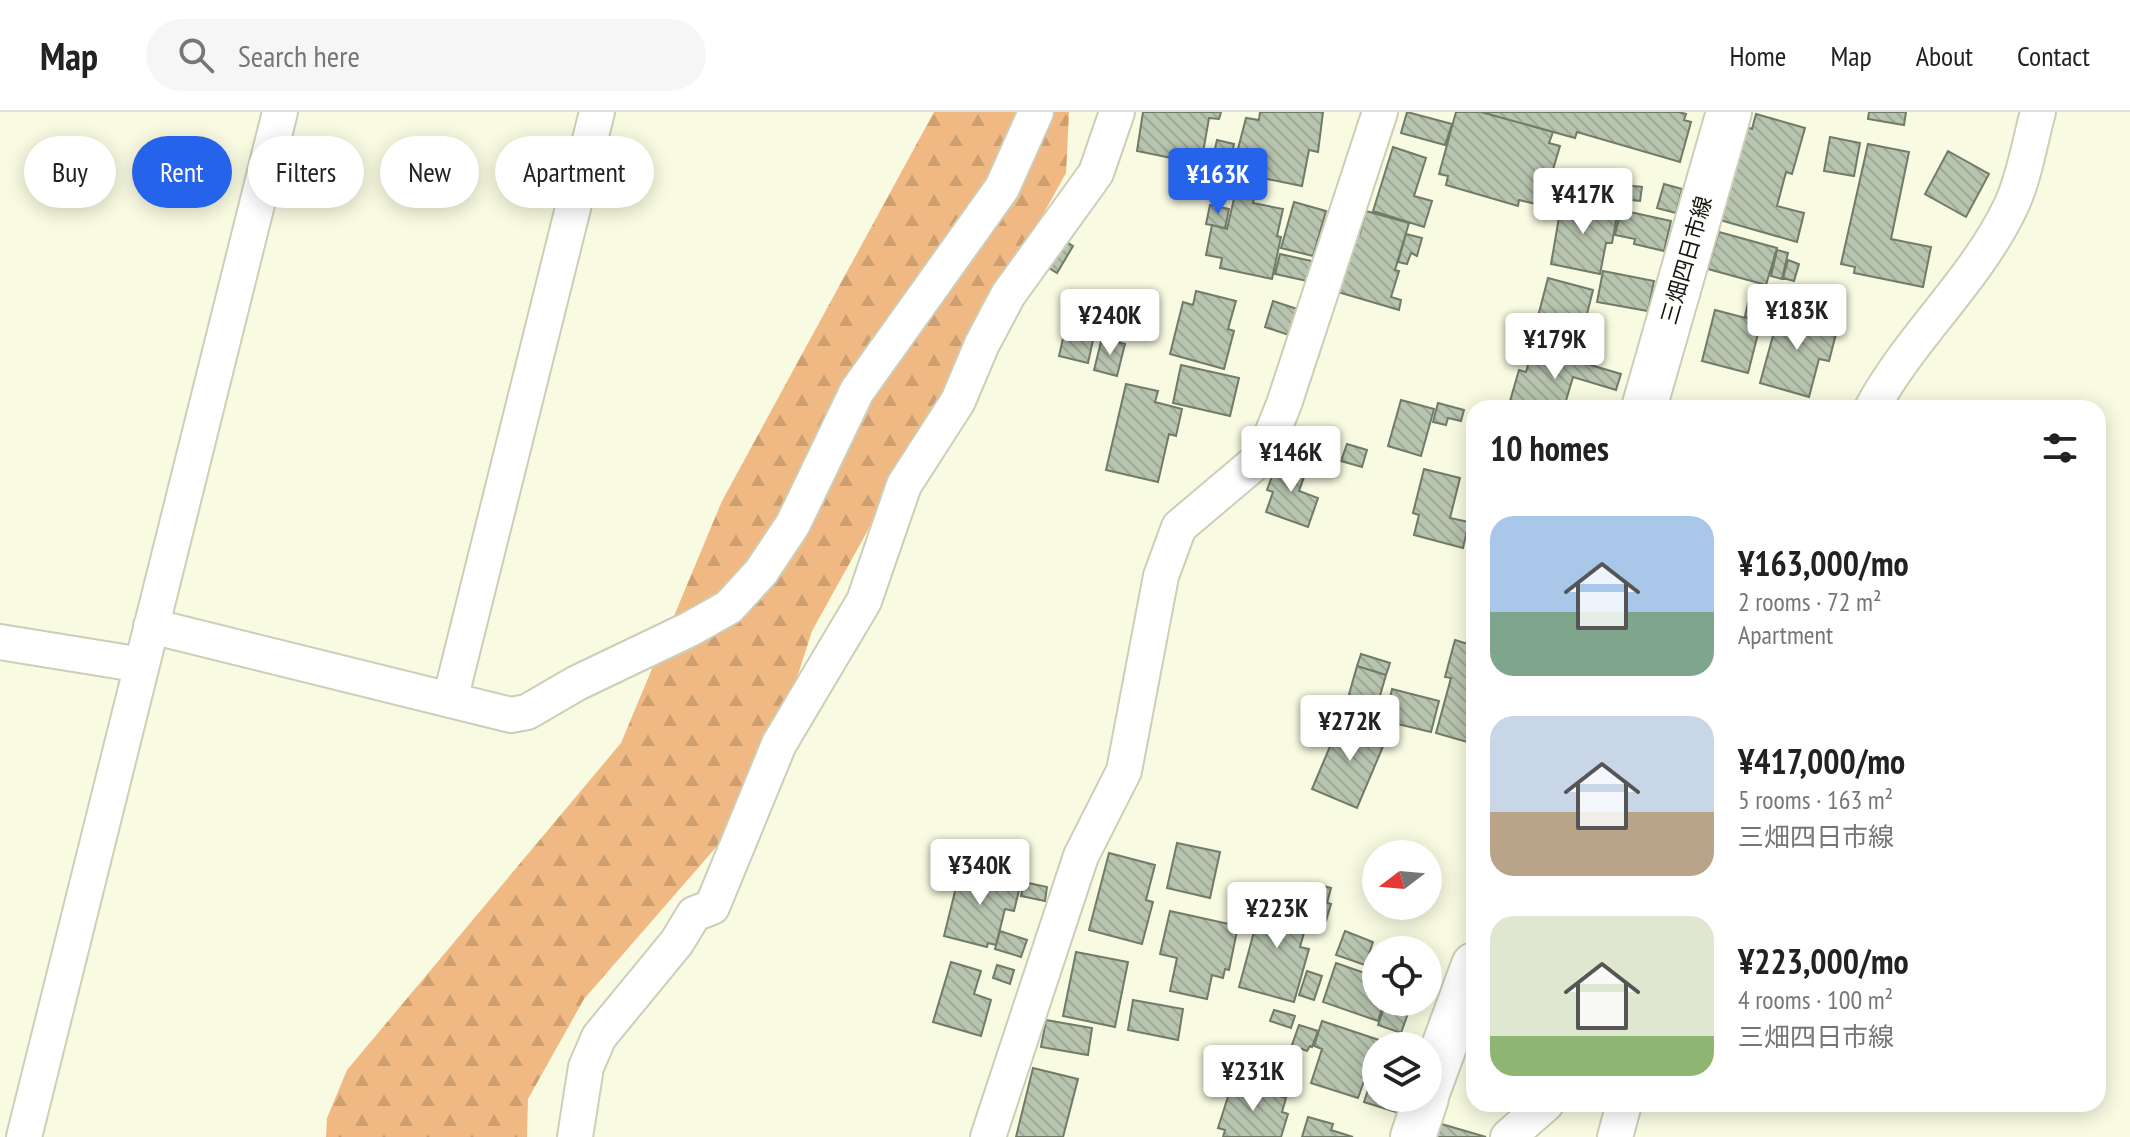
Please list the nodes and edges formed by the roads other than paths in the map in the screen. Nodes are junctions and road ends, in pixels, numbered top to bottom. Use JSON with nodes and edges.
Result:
{"nodes":[{"id":1,"x":280,"y":112,"type":"edge"},
{"id":2,"x":597,"y":112,"type":"edge"},
{"id":3,"x":1036,"y":112,"type":"edge"},
{"id":4,"x":1117,"y":112,"type":"edge"},
{"id":5,"x":1380,"y":112,"type":"edge"},
{"id":6,"x":1729,"y":112,"type":"edge"},
{"id":7,"x":2038,"y":112,"type":"edge"},
{"id":8,"x":1646,"y":400,"type":"edge"},
{"id":9,"x":1877,"y":400,"type":"edge"},
{"id":10,"x":151,"y":626,"type":"junction"},
{"id":11,"x":0,"y":642,"type":"edge"},
{"id":12,"x":142,"y":665,"type":"junction"},
{"id":13,"x":450,"y":700,"type":"junction"},
{"id":14,"x":1466,"y":987,"type":"edge"},
{"id":15,"x":1442,"y":1052,"type":"edge"},
{"id":16,"x":1421,"y":1112,"type":"edge"},
{"id":17,"x":1537,"y":1112,"type":"edge"},
{"id":18,"x":1622,"y":1112,"type":"edge"},
{"id":19,"x":24,"y":1137,"type":"edge"},
{"id":20,"x":575,"y":1137,"type":"edge"},
{"id":21,"x":988,"y":1137,"type":"edge"},
{"id":22,"x":1413,"y":1137,"type":"edge"},
{"id":23,"x":1508,"y":1137,"type":"edge"},
{"id":24,"x":1615,"y":1137,"type":"edge"}],
"edges":[{"from":1,"to":10,"type":"street"},
{"from":2,"to":13,"type":"street"},
{"from":3,"to":13,"type":"street"},
{"from":4,"to":20,"type":"street"},
{"from":5,"to":21,"type":"street"},
{"from":6,"to":8,"type":"main road","name":"三畑四日市線"},
{"from":7,"to":9,"type":"street"},
{"from":10,"to":12,"type":"street"},
{"from":10,"to":13,"type":"street"},
{"from":11,"to":12,"type":"street"},
{"from":12,"to":19,"type":"street"},
{"from":14,"to":15,"type":"main road"},
{"from":16,"to":22,"type":"main road"},
{"from":17,"to":23,"type":"street"},
{"from":18,"to":24,"type":"street"}]}
